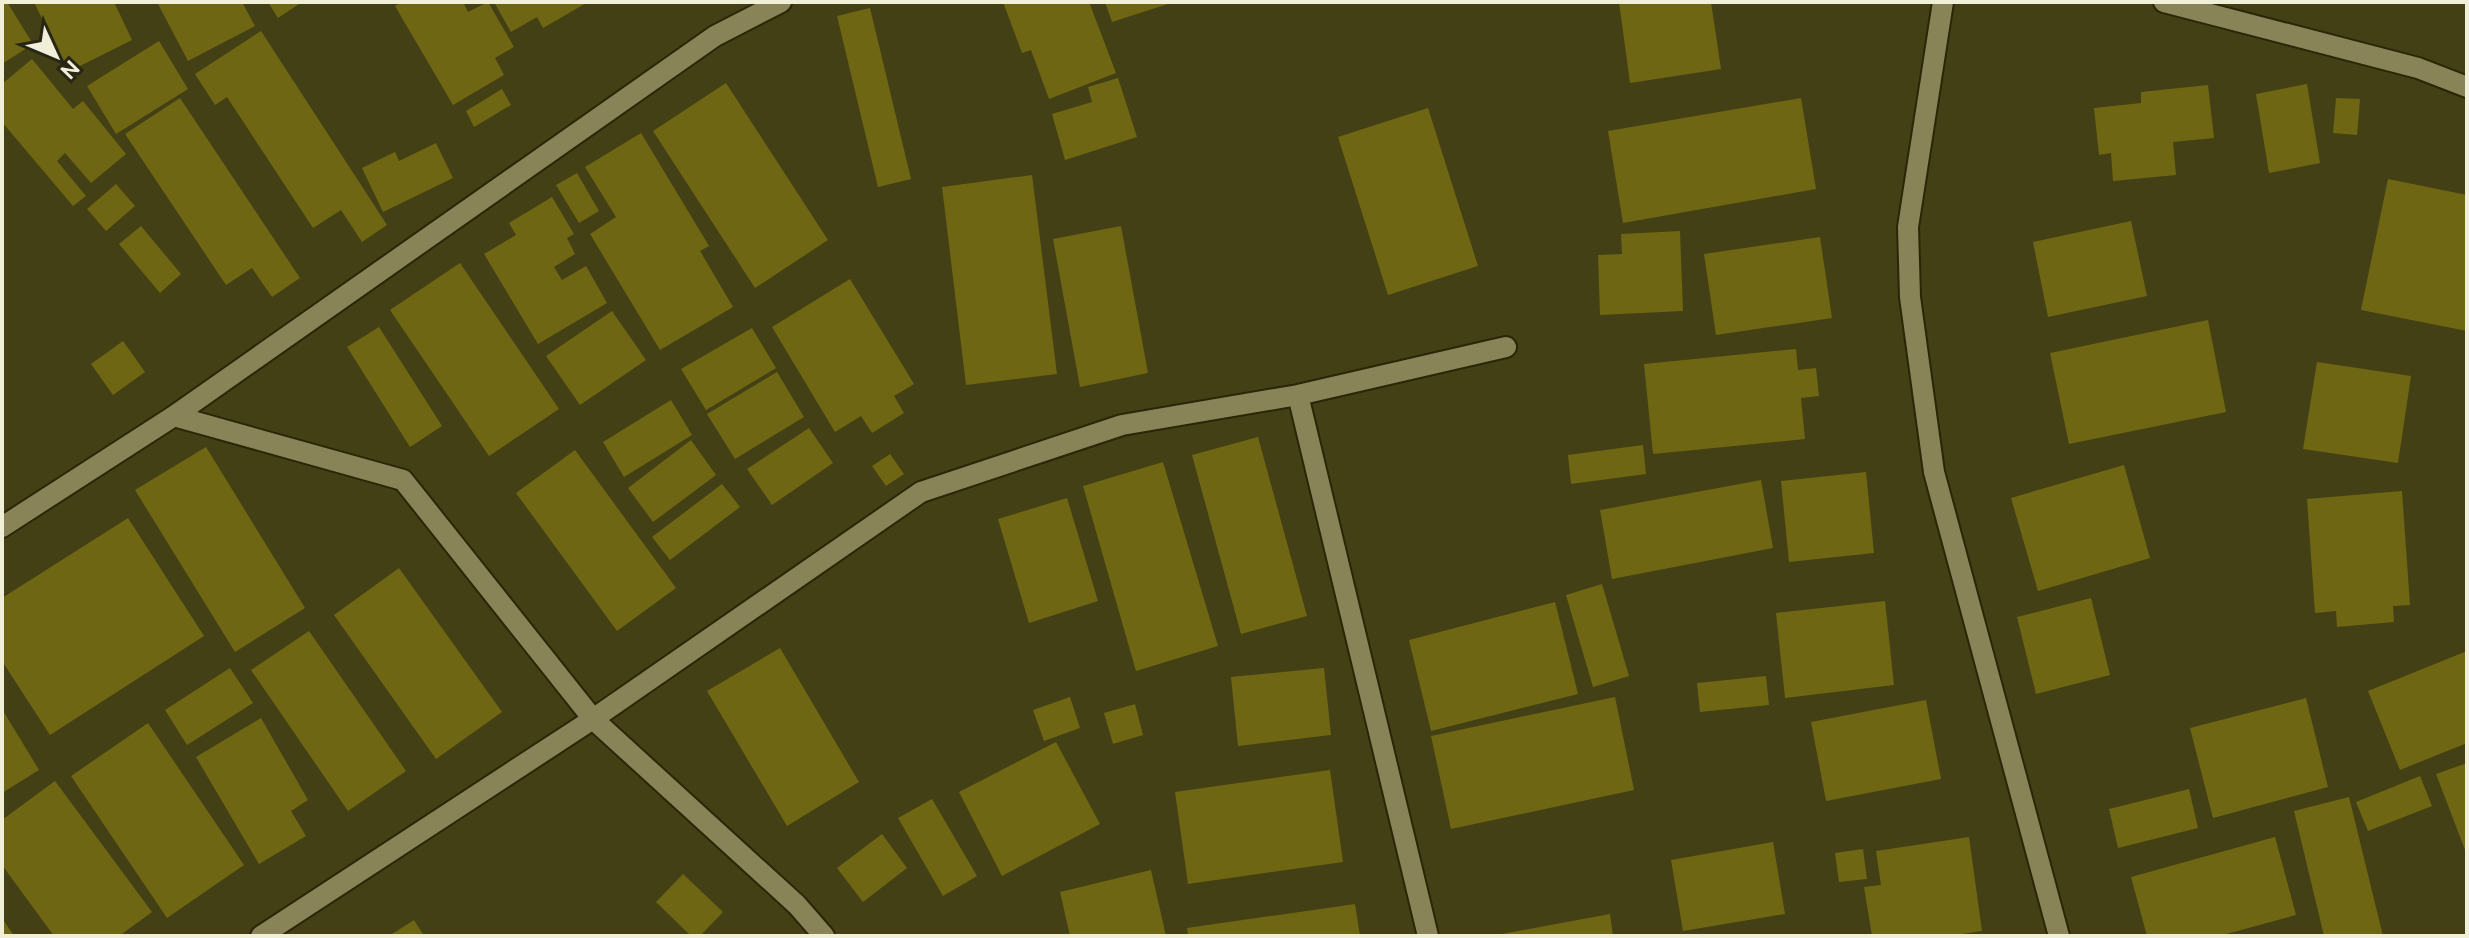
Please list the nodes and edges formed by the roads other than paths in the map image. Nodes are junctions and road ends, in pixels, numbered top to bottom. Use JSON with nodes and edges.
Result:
{"nodes":[{"id":1,"x":781,"y":2,"type":"edge"},
{"id":2,"x":1943,"y":2,"type":"edge"},
{"id":3,"x":2164,"y":2,"type":"edge"},
{"id":4,"x":2467,"y":87,"type":"edge"},
{"id":5,"x":1506,"y":347,"type":"dead end"},
{"id":6,"x":1298,"y":395,"type":"junction"},
{"id":7,"x":174,"y":416,"type":"junction"},
{"id":8,"x":2,"y":527,"type":"edge"},
{"id":9,"x":593,"y":719,"type":"junction"},
{"id":10,"x":261,"y":936,"type":"edge"},
{"id":11,"x":824,"y":936,"type":"edge"},
{"id":12,"x":1428,"y":936,"type":"edge"},
{"id":13,"x":2059,"y":936,"type":"edge"}],
"edges":[{"from":1,"to":7,"type":"street"},
{"from":2,"to":13,"type":"street"},
{"from":3,"to":4,"type":"street"},
{"from":5,"to":6,"type":"street"},
{"from":6,"to":9,"type":"street"},
{"from":6,"to":12,"type":"street"},
{"from":7,"to":8,"type":"street"},
{"from":7,"to":9,"type":"street"},
{"from":9,"to":10,"type":"street"},
{"from":9,"to":11,"type":"street"}]}
